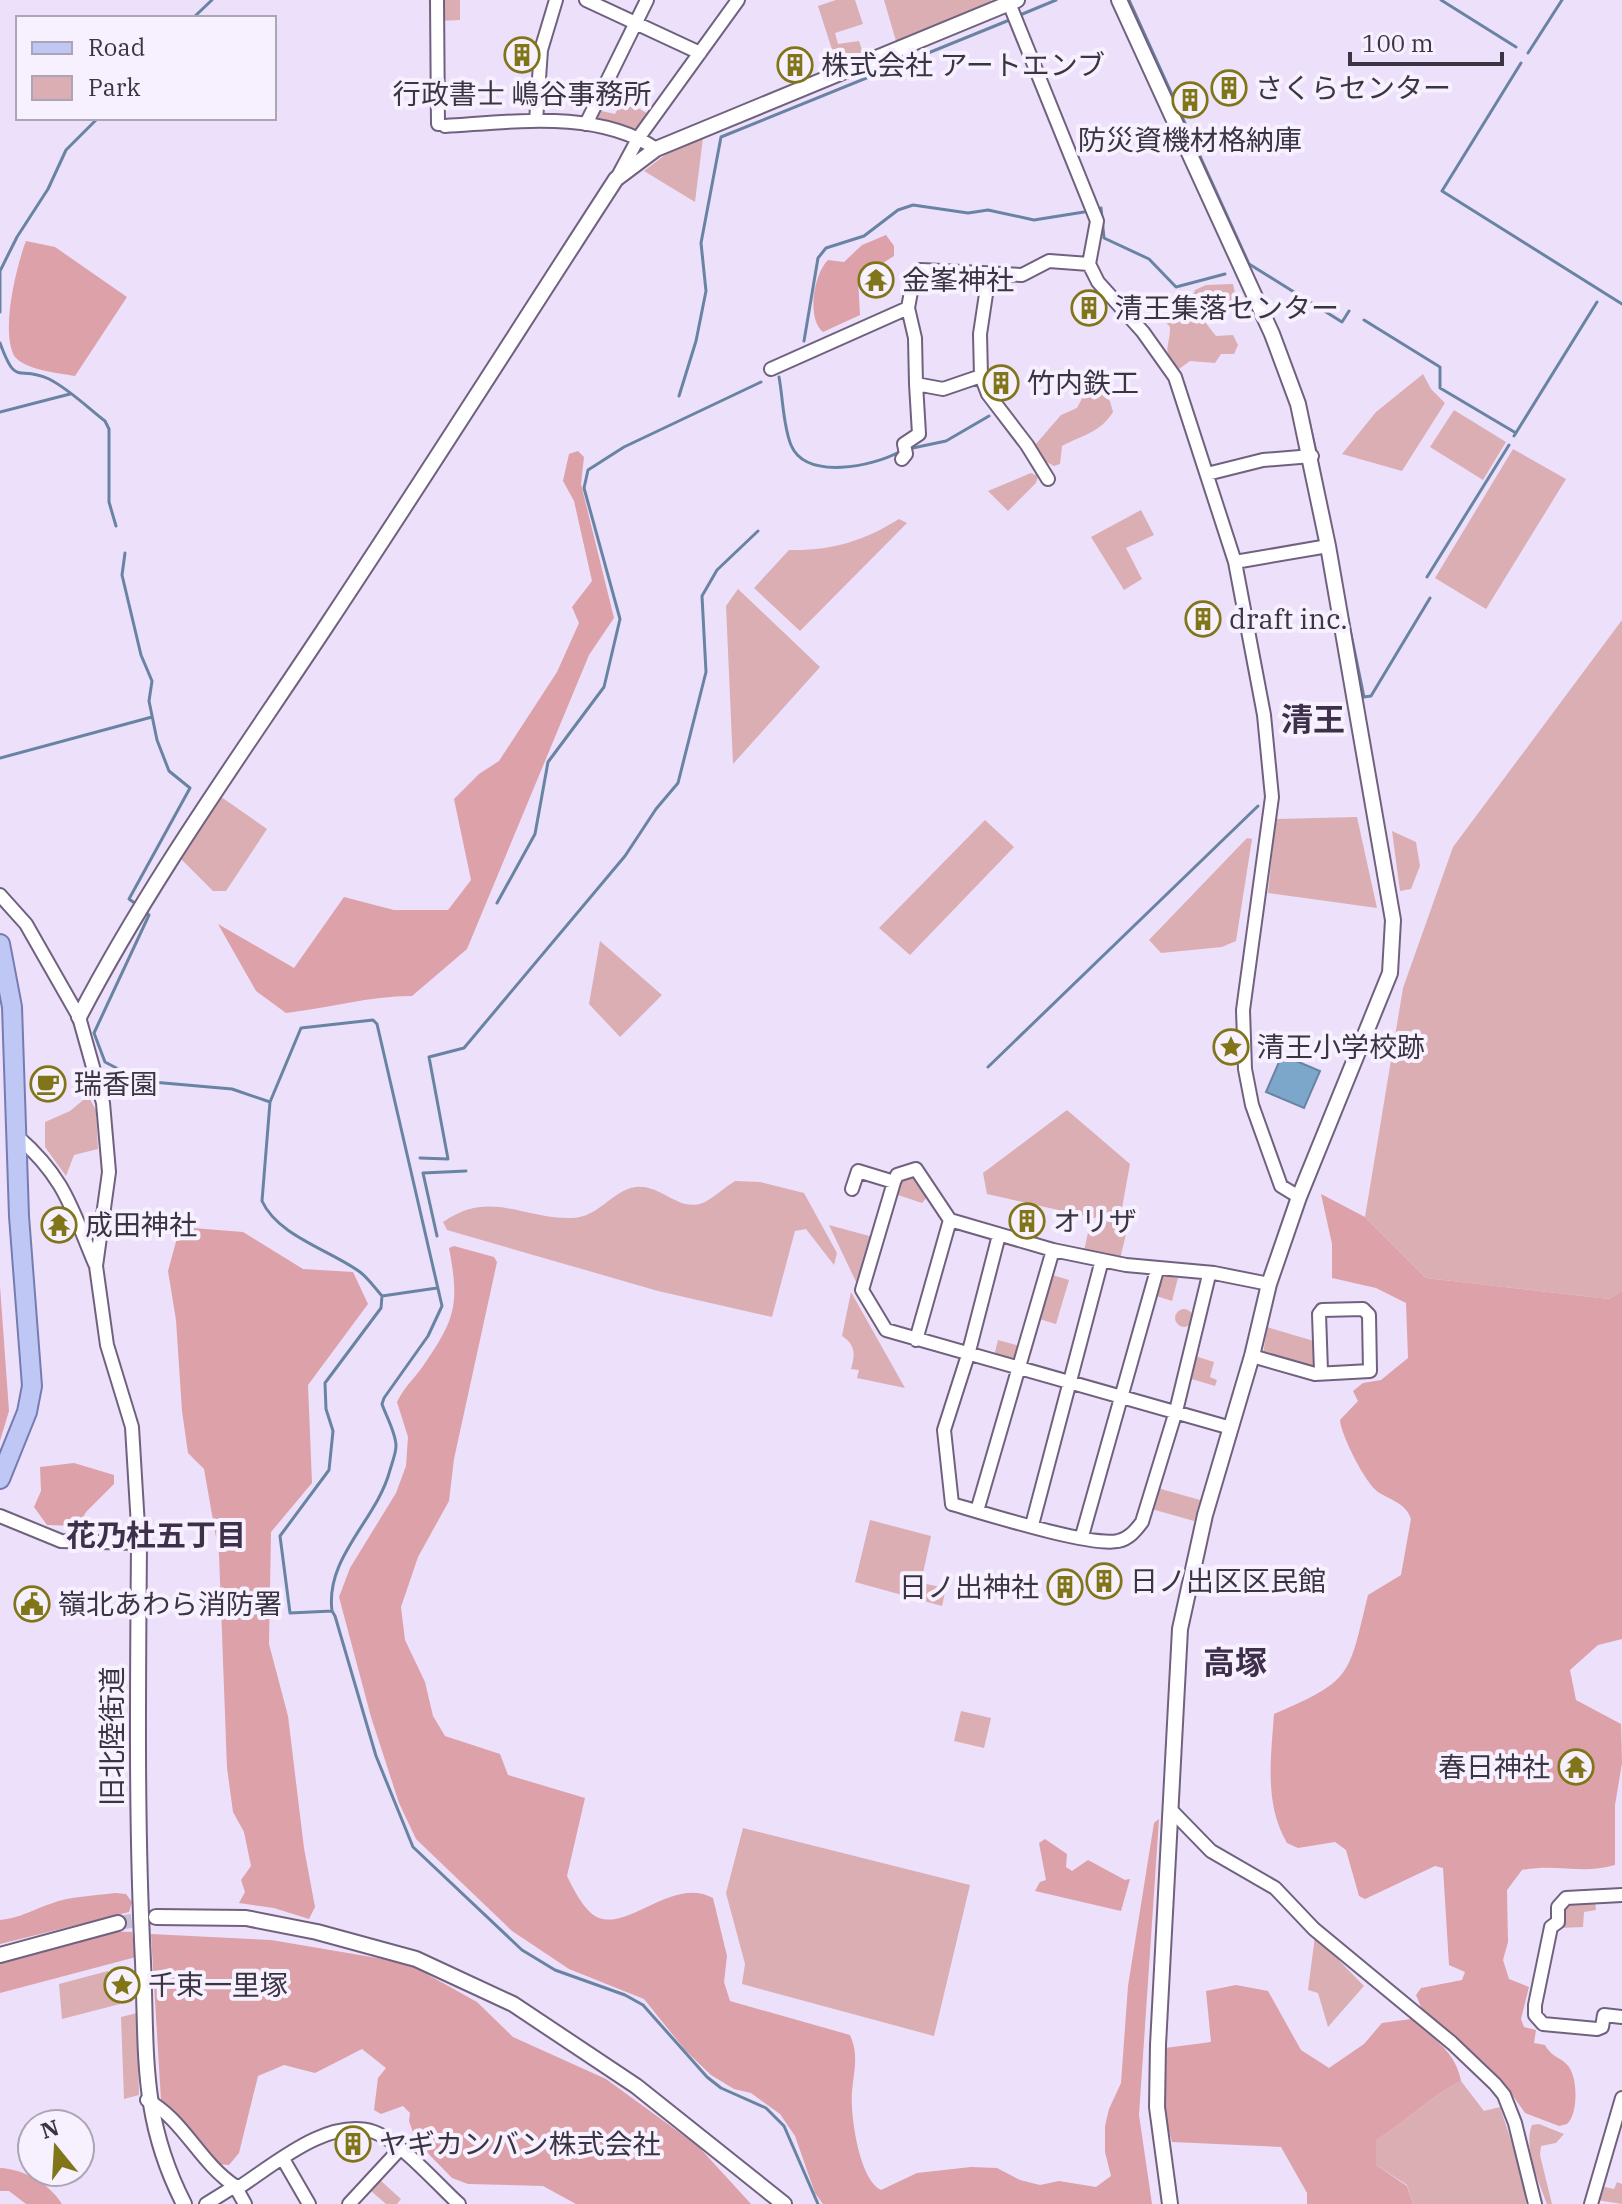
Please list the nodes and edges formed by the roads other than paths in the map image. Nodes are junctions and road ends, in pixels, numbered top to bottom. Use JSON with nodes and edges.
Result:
{"nodes":[{"id":1,"x":437,"y":0,"type":"edge"},
{"id":2,"x":556,"y":0,"type":"edge"},
{"id":3,"x":586,"y":0,"type":"edge"},
{"id":4,"x":647,"y":0,"type":"edge"},
{"id":5,"x":738,"y":0,"type":"edge"},
{"id":6,"x":1119,"y":0,"type":"edge"},
{"id":7,"x":1006,"y":2,"type":"edge"},
{"id":8,"x":634,"y":23,"type":"junction"},
{"id":9,"x":700,"y":53,"type":"junction"},
{"id":10,"x":536,"y":121,"type":"junction"},
{"id":11,"x":586,"y":124,"type":"junction"},
{"id":12,"x":639,"y":137,"type":"junction"},
{"id":13,"x":656,"y":149,"type":"junction"},
{"id":14,"x":616,"y":179,"type":"junction"},
{"id":15,"x":1089,"y":264,"type":"junction"},
{"id":16,"x":989,"y":274,"type":"junction"},
{"id":17,"x":908,"y":308,"type":"junction"},
{"id":18,"x":771,"y":369,"type":"dead end"},
{"id":19,"x":981,"y":376,"type":"junction"},
{"id":20,"x":916,"y":384,"type":"junction"},
{"id":21,"x":1312,"y":456,"type":"junction"},
{"id":22,"x":902,"y":459,"type":"dead end"},
{"id":23,"x":1207,"y":474,"type":"junction"},
{"id":24,"x":1048,"y":479,"type":"dead end"},
{"id":25,"x":1328,"y":546,"type":"junction"},
{"id":26,"x":1235,"y":562,"type":"junction"},
{"id":27,"x":0,"y":895,"type":"edge"},
{"id":28,"x":0,"y":944,"type":"edge"},
{"id":29,"x":79,"y":1017,"type":"junction"},
{"id":30,"x":8,"y":1104,"type":"edge"},
{"id":31,"x":17,"y":1136,"type":"junction"},
{"id":32,"x":894,"y":1182,"type":"junction"},
{"id":33,"x":852,"y":1189,"type":"dead end"},
{"id":34,"x":1299,"y":1197,"type":"junction"},
{"id":35,"x":950,"y":1220,"type":"junction"},
{"id":36,"x":999,"y":1235,"type":"junction"},
{"id":37,"x":1053,"y":1250,"type":"junction"},
{"id":38,"x":1102,"y":1260,"type":"junction"},
{"id":39,"x":96,"y":1266,"type":"junction"},
{"id":40,"x":1157,"y":1270,"type":"junction"},
{"id":41,"x":1209,"y":1275,"type":"junction"},
{"id":42,"x":1269,"y":1284,"type":"junction"},
{"id":43,"x":916,"y":1340,"type":"junction"},
{"id":44,"x":968,"y":1355,"type":"junction"},
{"id":45,"x":1252,"y":1356,"type":"junction"},
{"id":46,"x":1018,"y":1368,"type":"junction"},
{"id":47,"x":1321,"y":1371,"type":"junction"},
{"id":48,"x":1070,"y":1382,"type":"junction"},
{"id":49,"x":1122,"y":1397,"type":"junction"},
{"id":50,"x":1176,"y":1411,"type":"junction"},
{"id":51,"x":1231,"y":1428,"type":"junction"},
{"id":52,"x":0,"y":1479,"type":"edge"},
{"id":53,"x":977,"y":1511,"type":"junction"},
{"id":54,"x":0,"y":1516,"type":"edge"},
{"id":55,"x":1032,"y":1525,"type":"junction"},
{"id":56,"x":1082,"y":1536,"type":"junction"},
{"id":57,"x":139,"y":1543,"type":"junction"},
{"id":58,"x":1171,"y":1810,"type":"junction"},
{"id":59,"x":1622,"y":1895,"type":"edge"},
{"id":60,"x":156,"y":1917,"type":"tunnel mouth"},
{"id":61,"x":118,"y":1923,"type":"tunnel mouth"},
{"id":62,"x":0,"y":1955,"type":"edge"},
{"id":63,"x":1622,"y":2017,"type":"edge"},
{"id":64,"x":1622,"y":2098,"type":"edge"},
{"id":65,"x":147,"y":2100,"type":"junction"},
{"id":66,"x":399,"y":2150,"type":"junction"},
{"id":67,"x":283,"y":2159,"type":"junction"},
{"id":68,"x":235,"y":2186,"type":"junction"},
{"id":69,"x":184,"y":2204,"type":"edge"},
{"id":70,"x":206,"y":2204,"type":"edge"},
{"id":71,"x":245,"y":2204,"type":"edge"},
{"id":72,"x":309,"y":2204,"type":"edge"},
{"id":73,"x":349,"y":2204,"type":"edge"},
{"id":74,"x":459,"y":2204,"type":"edge"},
{"id":75,"x":784,"y":2204,"type":"edge"},
{"id":76,"x":1170,"y":2204,"type":"edge"},
{"id":77,"x":1535,"y":2204,"type":"edge"},
{"id":78,"x":1591,"y":2204,"type":"edge"}],
"edges":[{"from":1,"to":10,"type":"street"},
{"from":2,"to":10,"type":"street"},
{"from":3,"to":8,"type":"street"},
{"from":4,"to":8,"type":"street"},
{"from":5,"to":9,"type":"street"},
{"from":6,"to":21,"type":"street"},
{"from":7,"to":13,"type":"street"},
{"from":7,"to":15,"type":"street"},
{"from":8,"to":9,"type":"street"},
{"from":8,"to":11,"type":"street"},
{"from":9,"to":12,"type":"street"},
{"from":10,"to":11,"type":"street"},
{"from":11,"to":12,"type":"street"},
{"from":12,"to":13,"type":"street"},
{"from":12,"to":14,"type":"street"},
{"from":13,"to":14,"type":"street"},
{"from":14,"to":29,"type":"street"},
{"from":15,"to":16,"type":"street"},
{"from":15,"to":23,"type":"street"},
{"from":16,"to":17,"type":"street"},
{"from":16,"to":19,"type":"street"},
{"from":17,"to":18,"type":"street"},
{"from":17,"to":20,"type":"street"},
{"from":19,"to":20,"type":"street"},
{"from":19,"to":24,"type":"street"},
{"from":20,"to":22,"type":"street"},
{"from":21,"to":23,"type":"street"},
{"from":21,"to":25,"type":"street"},
{"from":23,"to":26,"type":"street"},
{"from":25,"to":26,"type":"street"},
{"from":25,"to":34,"type":"street"},
{"from":26,"to":34,"type":"street"},
{"from":27,"to":29,"type":"street","name":"旧北陸街道"},
{"from":28,"to":30,"type":"main road"},
{"from":29,"to":39,"type":"street","name":"旧北陸街道"},
{"from":30,"to":31,"type":"main road"},
{"from":31,"to":39,"type":"street","name":"旧北陸街道"},
{"from":31,"to":52,"type":"main road"},
{"from":32,"to":33,"type":"street"},
{"from":32,"to":35,"type":"street"},
{"from":32,"to":43,"type":"street"},
{"from":34,"to":42,"type":"street"},
{"from":35,"to":36,"type":"street"},
{"from":35,"to":43,"type":"street"},
{"from":36,"to":37,"type":"street"},
{"from":36,"to":44,"type":"street"},
{"from":37,"to":38,"type":"street"},
{"from":37,"to":46,"type":"street"},
{"from":38,"to":40,"type":"street"},
{"from":38,"to":48,"type":"street"},
{"from":39,"to":57,"type":"street","name":"旧北陸街道"},
{"from":40,"to":41,"type":"street"},
{"from":40,"to":49,"type":"street"},
{"from":41,"to":42,"type":"street"},
{"from":41,"to":50,"type":"street"},
{"from":42,"to":45,"type":"street"},
{"from":43,"to":44,"type":"street"},
{"from":44,"to":46,"type":"street"},
{"from":44,"to":53,"type":"street"},
{"from":45,"to":47,"type":"street"},
{"from":45,"to":51,"type":"street"},
{"from":46,"to":48,"type":"street"},
{"from":46,"to":53,"type":"street"},
{"from":47,"to":47,"type":"street"},
{"from":48,"to":49,"type":"street"},
{"from":48,"to":55,"type":"street"},
{"from":49,"to":50,"type":"street"},
{"from":49,"to":56,"type":"street"},
{"from":50,"to":51,"type":"street"},
{"from":50,"to":56,"type":"street"},
{"from":51,"to":58,"type":"street"},
{"from":53,"to":55,"type":"street"},
{"from":54,"to":57,"type":"street"},
{"from":55,"to":56,"type":"street"},
{"from":57,"to":65,"type":"street","name":"旧北陸街道"},
{"from":58,"to":76,"type":"street"},
{"from":58,"to":77,"type":"street"},
{"from":59,"to":63,"type":"street"},
{"from":60,"to":75,"type":"street"},
{"from":61,"to":62,"type":"street"},
{"from":64,"to":78,"type":"street"},
{"from":65,"to":68,"type":"street"},
{"from":65,"to":69,"type":"street","name":"旧北陸街道"},
{"from":66,"to":67,"type":"street"},
{"from":66,"to":73,"type":"street"},
{"from":66,"to":74,"type":"street"},
{"from":67,"to":68,"type":"street"},
{"from":67,"to":72,"type":"street"},
{"from":68,"to":70,"type":"street"},
{"from":68,"to":71,"type":"street"}]}
